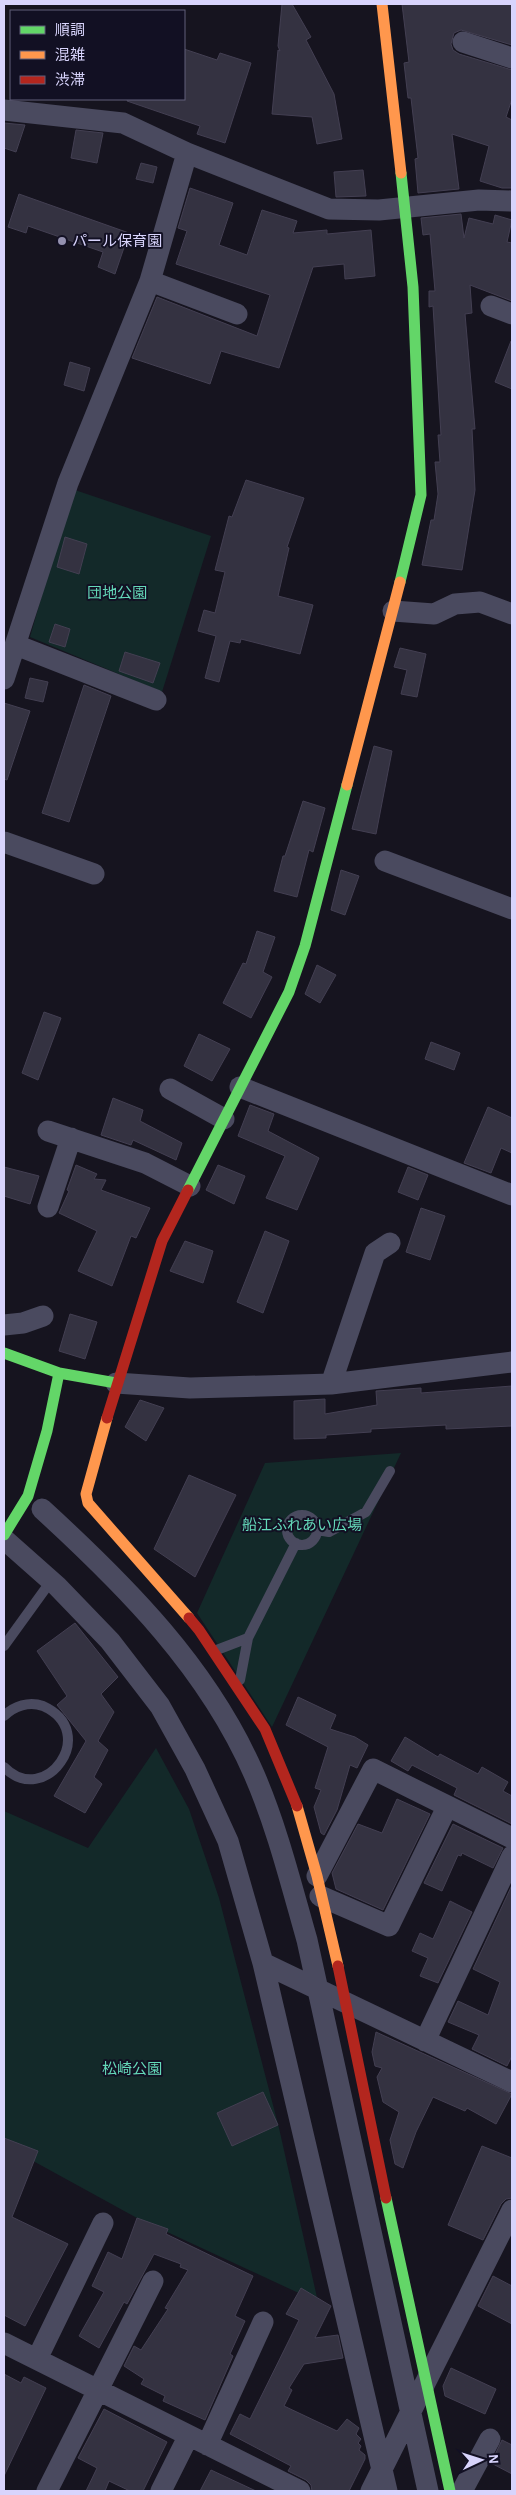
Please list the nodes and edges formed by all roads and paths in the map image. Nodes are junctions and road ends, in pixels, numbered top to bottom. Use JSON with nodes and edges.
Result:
{"nodes":[{"id":1,"x":382,"y":4,"type":"edge"},
{"id":2,"x":463,"y":42,"type":"dead end"},
{"id":3,"x":512,"y":58,"type":"edge"},
{"id":4,"x":4,"y":110,"type":"edge"},
{"id":5,"x":187,"y":153,"type":"junction"},
{"id":6,"x":512,"y":201,"type":"edge"},
{"id":7,"x":403,"y":208,"type":"junction"},
{"id":8,"x":150,"y":281,"type":"junction"},
{"id":9,"x":491,"y":306,"type":"dead end"},
{"id":10,"x":237,"y":314,"type":"dead end"},
{"id":11,"x":512,"y":314,"type":"edge"},
{"id":12,"x":393,"y":611,"type":"junction"},
{"id":13,"x":512,"y":614,"type":"edge"},
{"id":14,"x":13,"y":635,"type":"edge"},
{"id":15,"x":4,"y":679,"type":"edge"},
{"id":16,"x":156,"y":700,"type":"dead end"},
{"id":17,"x":4,"y":842,"type":"edge"},
{"id":18,"x":385,"y":861,"type":"dead end"},
{"id":19,"x":94,"y":874,"type":"dead end"},
{"id":20,"x":512,"y":909,"type":"edge"},
{"id":21,"x":240,"y":1086,"type":"junction"},
{"id":22,"x":170,"y":1089,"type":"dead end"},
{"id":23,"x":224,"y":1118,"type":"junction"},
{"id":24,"x":48,"y":1131,"type":"dead end"},
{"id":25,"x":71,"y":1138,"type":"junction"},
{"id":26,"x":190,"y":1186,"type":"junction"},
{"id":27,"x":512,"y":1195,"type":"edge"},
{"id":28,"x":48,"y":1207,"type":"dead end"},
{"id":29,"x":390,"y":1243,"type":"dead end"},
{"id":30,"x":43,"y":1316,"type":"dead end"},
{"id":31,"x":4,"y":1325,"type":"edge"},
{"id":32,"x":4,"y":1353,"type":"edge"},
{"id":33,"x":512,"y":1362,"type":"edge"},
{"id":34,"x":59,"y":1373,"type":"junction"},
{"id":35,"x":116,"y":1383,"type":"junction"},
{"id":36,"x":331,"y":1384,"type":"junction"},
{"id":37,"x":390,"y":1471,"type":"dead end"},
{"id":38,"x":42,"y":1509,"type":"dead end"},
{"id":39,"x":317,"y":1530,"type":"junction"},
{"id":40,"x":4,"y":1535,"type":"edge"},
{"id":41,"x":4,"y":1538,"type":"edge"},
{"id":42,"x":296,"y":1543,"type":"junction"},
{"id":43,"x":51,"y":1581,"type":"junction"},
{"id":44,"x":248,"y":1638,"type":"junction"},
{"id":45,"x":4,"y":1646,"type":"edge"},
{"id":46,"x":214,"y":1652,"type":"junction"},
{"id":47,"x":239,"y":1689,"type":"junction"},
{"id":48,"x":5,"y":1712,"type":"edge"},
{"id":49,"x":4,"y":1767,"type":"edge"},
{"id":50,"x":447,"y":1807,"type":"junction"},
{"id":51,"x":512,"y":1838,"type":"edge"},
{"id":52,"x":512,"y":1856,"type":"edge"},
{"id":53,"x":319,"y":1886,"type":"junction"},
{"id":54,"x":263,"y":1963,"type":"junction"},
{"id":55,"x":316,"y":1987,"type":"junction"},
{"id":56,"x":346,"y":2001,"type":"junction"},
{"id":57,"x":425,"y":2041,"type":"junction"},
{"id":58,"x":512,"y":2082,"type":"edge"},
{"id":59,"x":512,"y":2210,"type":"edge"},
{"id":60,"x":103,"y":2224,"type":"dead end"},
{"id":61,"x":153,"y":2281,"type":"dead end"},
{"id":62,"x":263,"y":2321,"type":"dead end"},
{"id":63,"x":4,"y":2343,"type":"edge"},
{"id":64,"x":37,"y":2359,"type":"junction"},
{"id":65,"x":427,"y":2379,"type":"junction"},
{"id":66,"x":99,"y":2390,"type":"junction"},
{"id":67,"x":411,"y":2412,"type":"junction"},
{"id":68,"x":490,"y":2439,"type":"dead end"},
{"id":69,"x":198,"y":2441,"type":"junction"},
{"id":70,"x":384,"y":2481,"type":"edge"},
{"id":71,"x":271,"y":2486,"type":"edge"},
{"id":72,"x":47,"y":2491,"type":"edge"},
{"id":73,"x":161,"y":2491,"type":"edge"},
{"id":74,"x":300,"y":2491,"type":"edge"},
{"id":75,"x":371,"y":2491,"type":"edge"},
{"id":76,"x":428,"y":2491,"type":"edge"},
{"id":77,"x":450,"y":2491,"type":"edge"},
{"id":78,"x":462,"y":2491,"type":"edge"}],
"edges":[{"from":1,"to":7,"type":"street"},
{"from":2,"to":3,"type":"street"},
{"from":4,"to":5,"type":"street"},
{"from":5,"to":7,"type":"street"},
{"from":5,"to":8,"type":"street"},
{"from":6,"to":7,"type":"street"},
{"from":7,"to":12,"type":"street"},
{"from":8,"to":10,"type":"street"},
{"from":8,"to":14,"type":"street"},
{"from":9,"to":11,"type":"street"},
{"from":12,"to":13,"type":"street"},
{"from":12,"to":21,"type":"street"},
{"from":14,"to":15,"type":"street"},
{"from":14,"to":16,"type":"street"},
{"from":17,"to":19,"type":"street"},
{"from":18,"to":20,"type":"street"},
{"from":21,"to":23,"type":"street"},
{"from":21,"to":27,"type":"street"},
{"from":22,"to":23,"type":"street"},
{"from":23,"to":26,"type":"street"},
{"from":24,"to":25,"type":"street"},
{"from":25,"to":26,"type":"street"},
{"from":25,"to":28,"type":"street"},
{"from":26,"to":35,"type":"street"},
{"from":29,"to":36,"type":"street"},
{"from":30,"to":31,"type":"street"},
{"from":32,"to":34,"type":"street"},
{"from":33,"to":36,"type":"street"},
{"from":34,"to":35,"type":"street"},
{"from":34,"to":40,"type":"street"},
{"from":35,"to":36,"type":"street"},
{"from":35,"to":46,"type":"street"},
{"from":37,"to":39,"type":"lane"},
{"from":38,"to":55,"type":"street"},
{"from":39,"to":42,"type":"lane"},
{"from":39,"to":42,"type":"lane"},
{"from":41,"to":43,"type":"street"},
{"from":42,"to":44,"type":"lane"},
{"from":43,"to":45,"type":"lane"},
{"from":43,"to":54,"type":"street"},
{"from":44,"to":46,"type":"lane"},
{"from":44,"to":47,"type":"lane"},
{"from":46,"to":47,"type":"street"},
{"from":47,"to":53,"type":"street"},
{"from":48,"to":49,"type":"lane"},
{"from":50,"to":51,"type":"street"},
{"from":50,"to":53,"type":"street"},
{"from":50,"to":53,"type":"street"},
{"from":52,"to":57,"type":"street"},
{"from":53,"to":56,"type":"street"},
{"from":54,"to":55,"type":"street"},
{"from":54,"to":70,"type":"street"},
{"from":55,"to":56,"type":"street"},
{"from":55,"to":67,"type":"street"},
{"from":56,"to":57,"type":"street"},
{"from":56,"to":65,"type":"street"},
{"from":57,"to":58,"type":"street"},
{"from":59,"to":65,"type":"street"},
{"from":60,"to":64,"type":"street"},
{"from":61,"to":66,"type":"street"},
{"from":62,"to":69,"type":"street"},
{"from":63,"to":64,"type":"street"},
{"from":64,"to":66,"type":"street"},
{"from":65,"to":67,"type":"street"},
{"from":65,"to":77,"type":"street"},
{"from":66,"to":69,"type":"street"},
{"from":66,"to":72,"type":"street"},
{"from":67,"to":70,"type":"street"},
{"from":67,"to":76,"type":"street"},
{"from":68,"to":78,"type":"street"},
{"from":69,"to":71,"type":"street"},
{"from":69,"to":73,"type":"street"},
{"from":70,"to":75,"type":"street"},
{"from":71,"to":74,"type":"street"}]}
